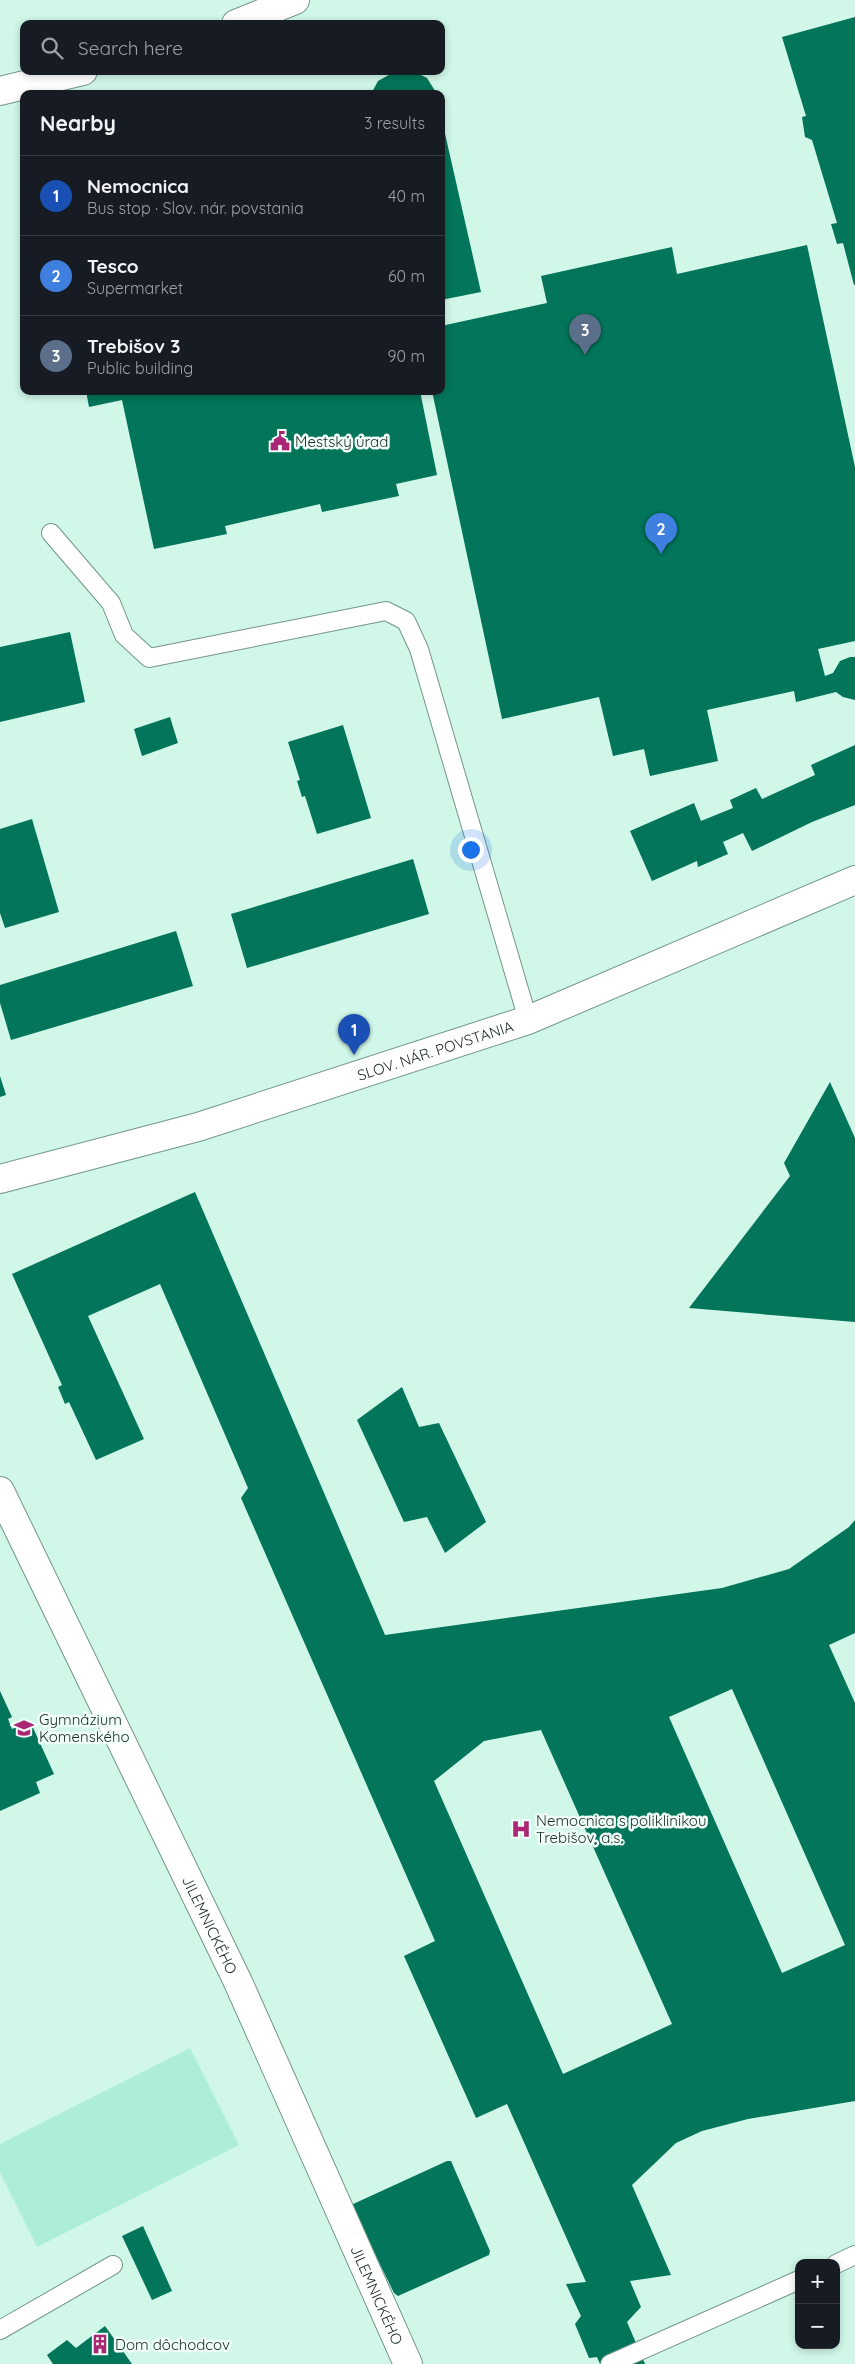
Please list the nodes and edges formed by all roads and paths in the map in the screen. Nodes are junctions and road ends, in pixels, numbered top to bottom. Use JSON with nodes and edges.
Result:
{"nodes":[{"id":1,"x":295,"y":0,"type":"edge"},
{"id":2,"x":246,"y":20,"type":"edge"},
{"id":3,"x":66,"y":75,"type":"edge"},
{"id":4,"x":0,"y":91,"type":"edge"},
{"id":5,"x":51,"y":533,"type":"dead end"},
{"id":6,"x":855,"y":880,"type":"edge"},
{"id":7,"x":528,"y":1020,"type":"junction"},
{"id":8,"x":0,"y":1180,"type":"edge"},
{"id":9,"x":0,"y":1492,"type":"edge"},
{"id":10,"x":855,"y":2255,"type":"edge"},
{"id":11,"x":840,"y":2262,"type":"edge"},
{"id":12,"x":113,"y":2266,"type":"dead end"},
{"id":13,"x":795,"y":2282,"type":"edge"},
{"id":14,"x":0,"y":2330,"type":"edge"},
{"id":15,"x":408,"y":2364,"type":"edge"},
{"id":16,"x":610,"y":2364,"type":"edge"}],
"edges":[{"from":1,"to":2,"type":"street"},
{"from":3,"to":4,"type":"street"},
{"from":5,"to":7,"type":"lane"},
{"from":6,"to":7,"type":"street","name":"SLOV. NÁR. POVSTANIA"},
{"from":7,"to":8,"type":"street","name":"SLOV. NÁR. POVSTANIA"},
{"from":9,"to":15,"type":"street","name":"JILEMNICKÉHO"},
{"from":10,"to":11,"type":"lane"},
{"from":12,"to":14,"type":"lane"},
{"from":13,"to":16,"type":"lane"}]}
